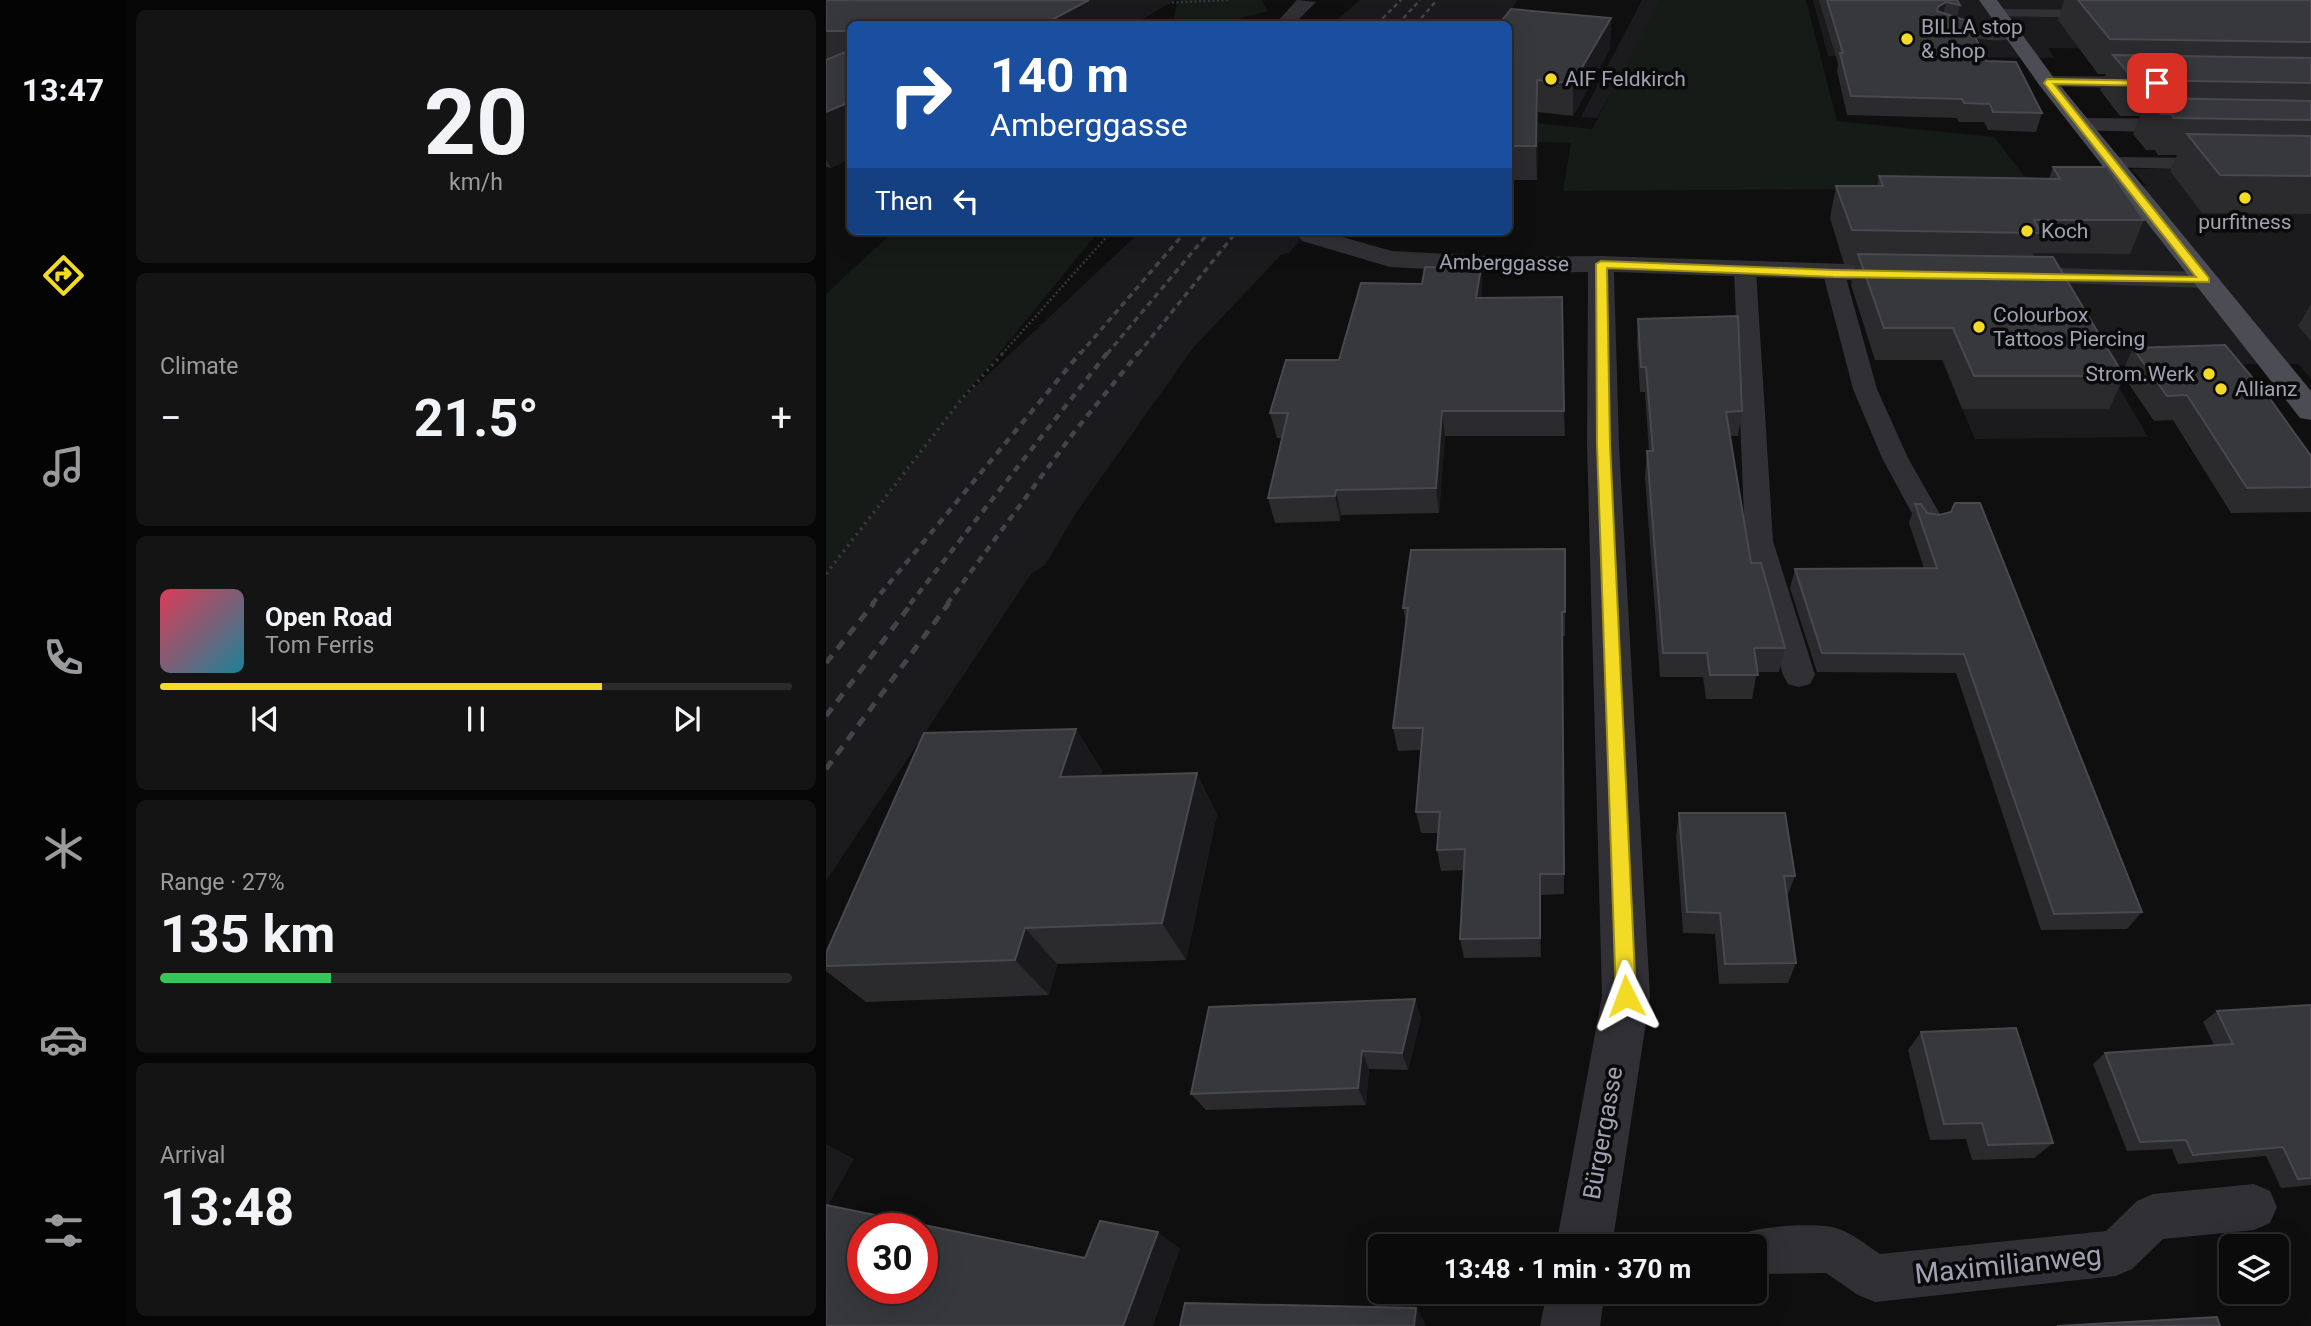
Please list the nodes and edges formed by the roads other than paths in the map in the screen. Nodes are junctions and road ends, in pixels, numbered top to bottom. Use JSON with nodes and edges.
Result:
{"nodes":[{"id":1,"x":1306,"y":0,"type":"edge"},
{"id":2,"x":1993,"y":6,"type":"edge"},
{"id":3,"x":2116,"y":14,"type":"edge"},
{"id":4,"x":1287,"y":21,"type":"edge"},
{"id":5,"x":1943,"y":26,"type":"edge"},
{"id":6,"x":2013,"y":34,"type":"junction"},
{"id":7,"x":2047,"y":82,"type":"junction"},
{"id":8,"x":2171,"y":83,"type":"edge"},
{"id":9,"x":2082,"y":125,"type":"junction"},
{"id":10,"x":2206,"y":126,"type":"edge"},
{"id":11,"x":2112,"y":163,"type":"junction"},
{"id":12,"x":2231,"y":164,"type":"edge"},
{"id":13,"x":1311,"y":236,"type":"dead end"},
{"id":14,"x":1601,"y":264,"type":"junction"},
{"id":15,"x":1745,"y":270,"type":"junction"},
{"id":16,"x":1834,"y":274,"type":"junction"},
{"id":17,"x":1928,"y":274,"type":"edge"},
{"id":18,"x":1982,"y":274,"type":"edge"},
{"id":19,"x":2205,"y":280,"type":"junction"},
{"id":20,"x":2311,"y":411,"type":"edge"},
{"id":21,"x":1931,"y":523,"type":"edge"},
{"id":22,"x":1799,"y":675,"type":"dead end"},
{"id":23,"x":2254,"y":1207,"type":"dead end"},
{"id":24,"x":1586,"y":1234,"type":"edge"},
{"id":25,"x":1767,"y":1251,"type":"edge"},
{"id":26,"x":1574,"y":1304,"type":"edge"},
{"id":27,"x":1570,"y":1326,"type":"edge"}],
"edges":[{"from":1,"to":4,"type":"street"},
{"from":2,"to":3,"type":"lane"},
{"from":2,"to":6,"type":"main road"},
{"from":5,"to":6,"type":"lane"},
{"from":6,"to":7,"type":"main road"},
{"from":7,"to":8,"type":"street"},
{"from":7,"to":9,"type":"main road"},
{"from":9,"to":10,"type":"street"},
{"from":9,"to":11,"type":"main road"},
{"from":11,"to":12,"type":"lane"},
{"from":11,"to":19,"type":"main road"},
{"from":13,"to":14,"type":"street","name":"Amberggasse"},
{"from":14,"to":15,"type":"street","name":"Amberggasse"},
{"from":14,"to":24,"type":"street","name":"Bürgergasse"},
{"from":15,"to":16,"type":"street","name":"Amberggasse"},
{"from":15,"to":22,"type":"lane"},
{"from":16,"to":17,"type":"street","name":"Amberggasse"},
{"from":16,"to":21,"type":"lane"},
{"from":18,"to":19,"type":"street"},
{"from":19,"to":20,"type":"main road"},
{"from":23,"to":25,"type":"lane","name":"Maximilianweg"},
{"from":26,"to":27,"type":"street"}]}
